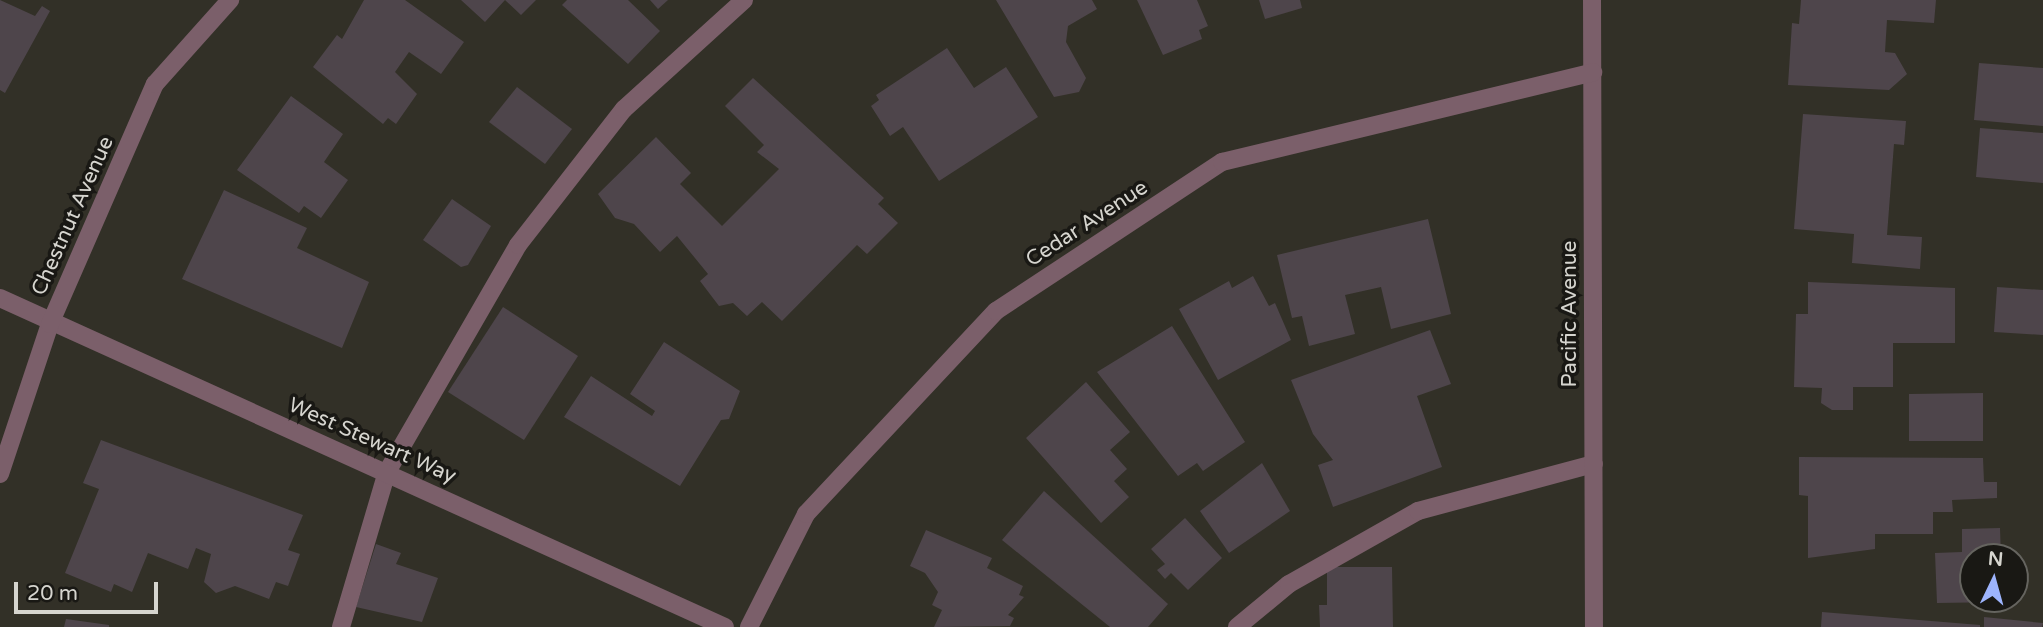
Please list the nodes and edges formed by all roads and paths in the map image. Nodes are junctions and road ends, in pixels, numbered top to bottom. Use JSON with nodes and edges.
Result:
{"nodes":[{"id":1,"x":230,"y":0,"type":"edge"},
{"id":2,"x":744,"y":0,"type":"edge"},
{"id":3,"x":1592,"y":0,"type":"edge"},
{"id":4,"x":1593,"y":72,"type":"junction"},
{"id":5,"x":0,"y":298,"type":"edge"},
{"id":6,"x":50,"y":324,"type":"junction"},
{"id":7,"x":1594,"y":464,"type":"junction"},
{"id":8,"x":387,"y":472,"type":"junction"},
{"id":9,"x":0,"y":474,"type":"edge"},
{"id":10,"x":341,"y":627,"type":"edge"},
{"id":11,"x":725,"y":627,"type":"edge"},
{"id":12,"x":749,"y":627,"type":"edge"},
{"id":13,"x":1237,"y":627,"type":"edge"},
{"id":14,"x":1594,"y":627,"type":"edge"}],
"edges":[{"from":1,"to":6,"type":"street","name":"Chestnut Avenue"},
{"from":2,"to":8,"type":"street"},
{"from":3,"to":4,"type":"street","name":"Pacific Avenue"},
{"from":4,"to":7,"type":"street","name":"Pacific Avenue"},
{"from":4,"to":12,"type":"street","name":"Cedar Avenue"},
{"from":5,"to":6,"type":"street","name":"West Stewart Way"},
{"from":6,"to":8,"type":"street","name":"West Stewart Way"},
{"from":6,"to":9,"type":"street","name":"Chestnut Avenue"},
{"from":7,"to":13,"type":"street"},
{"from":7,"to":14,"type":"street","name":"Pacific Avenue"},
{"from":8,"to":10,"type":"street"},
{"from":8,"to":11,"type":"street","name":"West Stewart Way"}]}
